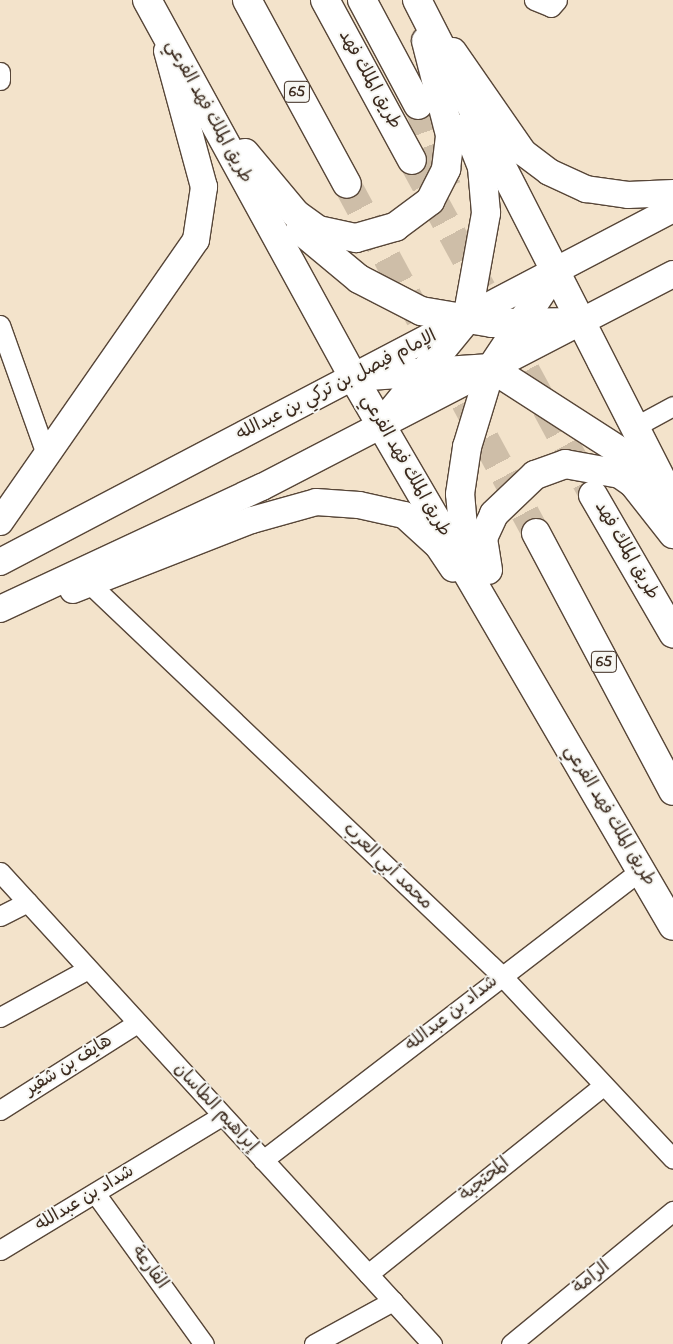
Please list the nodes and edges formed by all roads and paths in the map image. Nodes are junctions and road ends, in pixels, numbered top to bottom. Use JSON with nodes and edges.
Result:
{"nodes":[{"id":1,"x":147,"y":0,"type":"edge"},
{"id":2,"x":247,"y":0,"type":"edge"},
{"id":3,"x":325,"y":0,"type":"edge"},
{"id":4,"x":362,"y":0,"type":"edge"},
{"id":5,"x":417,"y":0,"type":"edge"},
{"id":6,"x":534,"y":0,"type":"edge"},
{"id":7,"x":556,"y":0,"type":"edge"},
{"id":8,"x":160,"y":26,"type":"junction"},
{"id":9,"x":418,"y":105,"type":"tunnel mouth"},
{"id":10,"x":207,"y":108,"type":"junction"},
{"id":11,"x":412,"y":160,"type":"tunnel mouth"},
{"id":12,"x":347,"y":184,"type":"tunnel mouth"},
{"id":13,"x":673,"y":193,"type":"edge"},
{"id":14,"x":673,"y":209,"type":"edge"},
{"id":15,"x":557,"y":269,"type":"junction"},
{"id":16,"x":673,"y":274,"type":"edge"},
{"id":17,"x":467,"y":319,"type":"junction"},
{"id":18,"x":584,"y":322,"type":"junction"},
{"id":19,"x":517,"y":324,"type":"junction"},
{"id":20,"x":0,"y":325,"type":"edge"},
{"id":21,"x":491,"y":368,"type":"junction"},
{"id":22,"x":425,"y":374,"type":"junction"},
{"id":23,"x":353,"y":377,"type":"junction"},
{"id":24,"x":673,"y":406,"type":"edge"},
{"id":25,"x":382,"y":423,"type":"junction"},
{"id":26,"x":636,"y":426,"type":"junction"},
{"id":27,"x":47,"y":457,"type":"junction"},
{"id":28,"x":593,"y":495,"type":"tunnel mouth"},
{"id":29,"x":673,"y":502,"type":"edge"},
{"id":30,"x":673,"y":520,"type":"edge"},
{"id":31,"x":0,"y":522,"type":"edge"},
{"id":32,"x":536,"y":533,"type":"tunnel mouth"},
{"id":33,"x":673,"y":534,"type":"edge"},
{"id":34,"x":0,"y":562,"type":"edge"},
{"id":35,"x":92,"y":586,"type":"junction"},
{"id":36,"x":7,"y":606,"type":"edge"},
{"id":37,"x":673,"y":633,"type":"edge"},
{"id":38,"x":522,"y":673,"type":"junction"},
{"id":39,"x":673,"y":791,"type":"edge"},
{"id":40,"x":642,"y":869,"type":"junction"},
{"id":41,"x":0,"y":872,"type":"edge"},
{"id":42,"x":28,"y":902,"type":"junction"},
{"id":43,"x":0,"y":916,"type":"edge"},
{"id":44,"x":673,"y":926,"type":"edge"},
{"id":45,"x":88,"y":969,"type":"junction"},
{"id":46,"x":502,"y":976,"type":"junction"},
{"id":47,"x":0,"y":1017,"type":"edge"},
{"id":48,"x":137,"y":1023,"type":"junction"},
{"id":49,"x":603,"y":1086,"type":"junction"},
{"id":50,"x":0,"y":1110,"type":"edge"},
{"id":51,"x":221,"y":1116,"type":"junction"},
{"id":52,"x":673,"y":1159,"type":"edge"},
{"id":53,"x":263,"y":1160,"type":"junction"},
{"id":54,"x":95,"y":1193,"type":"junction"},
{"id":55,"x":673,"y":1211,"type":"edge"},
{"id":56,"x":0,"y":1250,"type":"edge"},
{"id":57,"x":368,"y":1274,"type":"junction"},
{"id":58,"x":393,"y":1302,"type":"junction"},
{"id":59,"x":204,"y":1344,"type":"edge"},
{"id":60,"x":314,"y":1344,"type":"edge"},
{"id":61,"x":432,"y":1344,"type":"edge"},
{"id":62,"x":511,"y":1344,"type":"edge"}],
"edges":[{"from":1,"to":8,"type":"main road","name":"طريق الملك فهد الفرعي"},
{"from":2,"to":12,"type":"main road","number":"65"},
{"from":3,"to":11,"type":"main road","name":"طريق الملك فهد"},
{"from":4,"to":9,"type":"main road"},
{"from":5,"to":10,"type":"main road"},
{"from":5,"to":13,"type":"main road"},
{"from":5,"to":15,"type":"main road"},
{"from":5,"to":17,"type":"main road"},
{"from":6,"to":7,"type":"street"},
{"from":8,"to":10,"type":"main road","name":"طريق الملك فهد الفرعي"},
{"from":8,"to":27,"type":"main road"},
{"from":10,"to":17,"type":"main road"},
{"from":10,"to":23,"type":"main road","name":"طريق الملك فهد الفرعي"},
{"from":14,"to":15,"type":"main road","name":"الإمام فيصل بن تركي بن عبدالله"},
{"from":15,"to":17,"type":"main road","name":"الإمام فيصل بن تركي بن عبدالله"},
{"from":15,"to":18,"type":"main road"},
{"from":15,"to":19,"type":"main road"},
{"from":16,"to":18,"type":"main road"},
{"from":17,"to":19,"type":"main road"},
{"from":17,"to":22,"type":"main road"},
{"from":17,"to":23,"type":"main road","name":"الإمام فيصل بن تركي بن عبدالله"},
{"from":18,"to":19,"type":"main road"},
{"from":18,"to":21,"type":"main road"},
{"from":18,"to":26,"type":"main road"},
{"from":19,"to":21,"type":"main road"},
{"from":20,"to":27,"type":"street"},
{"from":21,"to":22,"type":"main road"},
{"from":21,"to":25,"type":"main road"},
{"from":21,"to":30,"type":"main road"},
{"from":21,"to":38,"type":"main road"},
{"from":22,"to":23,"type":"main road"},
{"from":22,"to":25,"type":"main road"},
{"from":23,"to":25,"type":"main road","name":"طريق الملك فهد الفرعي"},
{"from":23,"to":34,"type":"main road","name":"الإمام فيصل بن تركي بن عبدالله"},
{"from":24,"to":26,"type":"street"},
{"from":25,"to":36,"type":"main road"},
{"from":25,"to":38,"type":"main road","name":"طريق الملك فهد الفرعي"},
{"from":26,"to":29,"type":"main road"},
{"from":27,"to":31,"type":"main road"},
{"from":28,"to":37,"type":"main road","name":"طريق الملك فهد"},
{"from":32,"to":39,"type":"main road","number":"65"},
{"from":33,"to":38,"type":"main road"},
{"from":35,"to":36,"type":"main road"},
{"from":35,"to":38,"type":"main road"},
{"from":35,"to":46,"type":"street","name":"محمد أبي العرب"},
{"from":38,"to":40,"type":"main road","name":"طريق الملك فهد الفرعي"},
{"from":40,"to":44,"type":"main road","name":"طريق الملك فهد الفرعي"},
{"from":40,"to":46,"type":"street","name":"شداد بن عبدالله"},
{"from":41,"to":42,"type":"street","name":"إبراهيم الطاسان"},
{"from":42,"to":43,"type":"street"},
{"from":42,"to":45,"type":"street","name":"إبراهيم الطاسان"},
{"from":45,"to":47,"type":"street"},
{"from":45,"to":48,"type":"street","name":"إبراهيم الطاسان"},
{"from":46,"to":49,"type":"street","name":"محمد أبي العرب"},
{"from":46,"to":53,"type":"street","name":"شداد بن عبدالله"},
{"from":48,"to":50,"type":"street","name":"هايف بن شقير"},
{"from":48,"to":51,"type":"street","name":"إبراهيم الطاسان"},
{"from":49,"to":52,"type":"street","name":"محمد أبي العرب"},
{"from":49,"to":57,"type":"street","name":"المحتجبة"},
{"from":51,"to":53,"type":"street","name":"إبراهيم الطاسان"},
{"from":51,"to":54,"type":"street","name":"شداد بن عبدالله"},
{"from":53,"to":57,"type":"street","name":"إبراهيم الطاسان"},
{"from":54,"to":56,"type":"street","name":"شداد بن عبدالله"},
{"from":54,"to":59,"type":"street","name":"الفارعة"},
{"from":55,"to":62,"type":"street","name":"الرامة"},
{"from":57,"to":58,"type":"street","name":"إبراهيم الطاسان"},
{"from":58,"to":60,"type":"street"},
{"from":58,"to":61,"type":"street","name":"إبراهيم الطاسان"}]}
